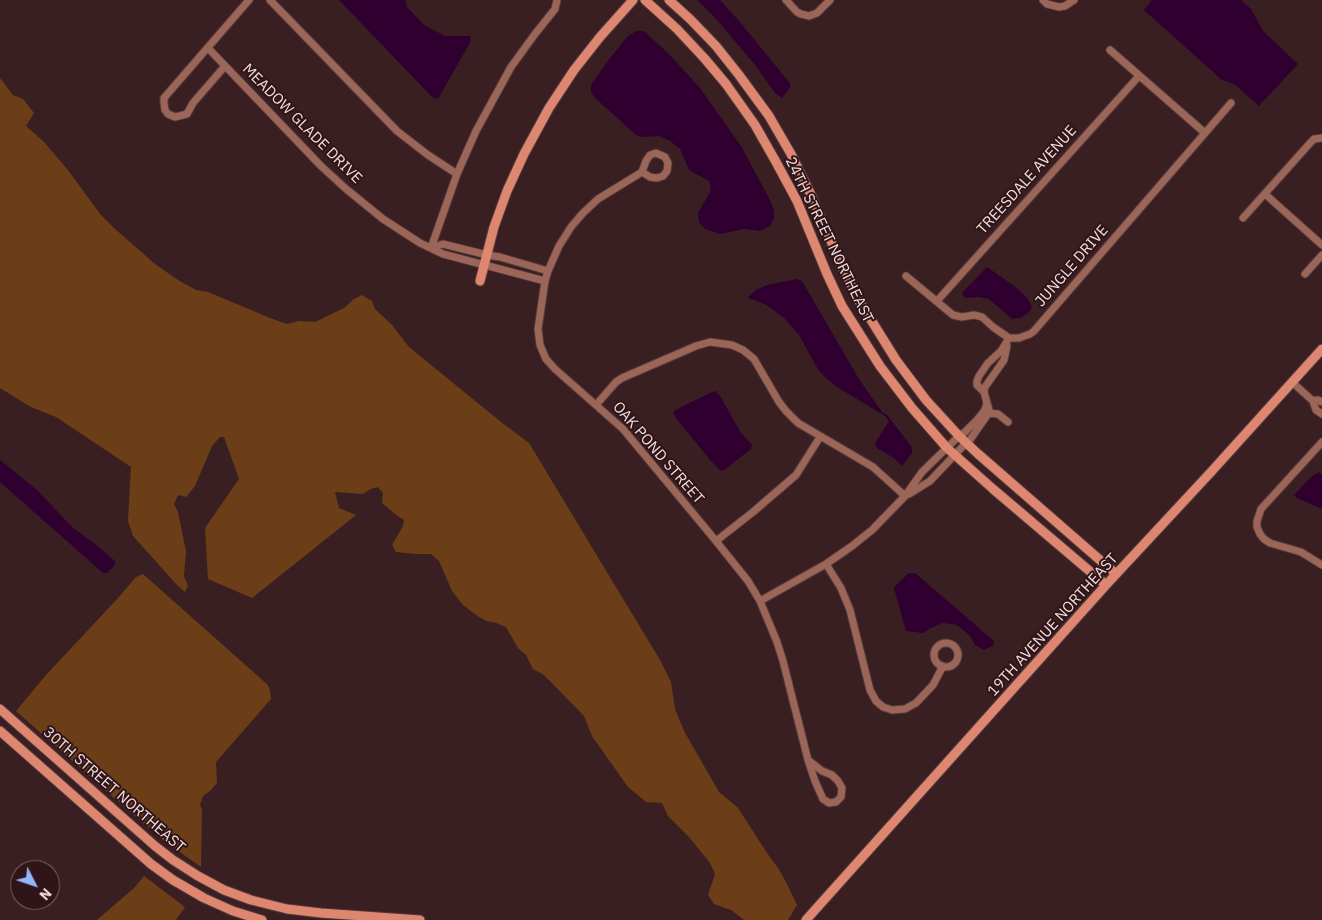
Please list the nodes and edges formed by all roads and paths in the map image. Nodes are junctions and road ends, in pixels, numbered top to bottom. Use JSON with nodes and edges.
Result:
{"nodes":[{"id":1,"x":249,"y":0,"type":"edge"},
{"id":2,"x":270,"y":0,"type":"edge"},
{"id":3,"x":557,"y":0,"type":"edge"},
{"id":4,"x":633,"y":0,"type":"edge"},
{"id":5,"x":646,"y":0,"type":"edge"},
{"id":6,"x":669,"y":0,"type":"edge"},
{"id":7,"x":786,"y":0,"type":"edge"},
{"id":8,"x":830,"y":0,"type":"edge"},
{"id":9,"x":1043,"y":0,"type":"edge"},
{"id":10,"x":1074,"y":0,"type":"edge"},
{"id":11,"x":208,"y":48,"type":"junction"},
{"id":12,"x":1110,"y":50,"type":"dead end"},
{"id":13,"x":225,"y":66,"type":"junction"},
{"id":14,"x":1138,"y":76,"type":"junction"},
{"id":15,"x":1231,"y":103,"type":"dead end"},
{"id":16,"x":1205,"y":132,"type":"junction"},
{"id":17,"x":1322,"y":138,"type":"edge"},
{"id":18,"x":642,"y":172,"type":"dead end"},
{"id":19,"x":457,"y":174,"type":"junction"},
{"id":20,"x":1265,"y":194,"type":"junction"},
{"id":21,"x":1243,"y":218,"type":"dead end"},
{"id":22,"x":1322,"y":245,"type":"edge"},
{"id":23,"x":431,"y":248,"type":"junction"},
{"id":24,"x":487,"y":255,"type":"junction"},
{"id":25,"x":1322,"y":255,"type":"edge"},
{"id":26,"x":484,"y":265,"type":"junction"},
{"id":27,"x":548,"y":271,"type":"junction"},
{"id":28,"x":1305,"y":274,"type":"dead end"},
{"id":29,"x":906,"y":276,"type":"dead end"},
{"id":30,"x":480,"y":281,"type":"dead end"},
{"id":31,"x":545,"y":281,"type":"junction"},
{"id":32,"x":937,"y":302,"type":"junction"},
{"id":33,"x":1009,"y":338,"type":"junction"},
{"id":34,"x":1322,"y":349,"type":"edge"},
{"id":35,"x":1292,"y":382,"type":"junction"},
{"id":36,"x":984,"y":392,"type":"junction"},
{"id":37,"x":1313,"y":401,"type":"junction"},
{"id":38,"x":1322,"y":402,"type":"edge"},
{"id":39,"x":987,"y":403,"type":"junction"},
{"id":40,"x":596,"y":404,"type":"junction"},
{"id":41,"x":988,"y":413,"type":"junction"},
{"id":42,"x":1322,"y":414,"type":"edge"},
{"id":43,"x":1008,"y":422,"type":"dead end"},
{"id":44,"x":959,"y":436,"type":"junction"},
{"id":45,"x":820,"y":437,"type":"junction"},
{"id":46,"x":1322,"y":442,"type":"edge"},
{"id":47,"x":967,"y":444,"type":"junction"},
{"id":48,"x":947,"y":448,"type":"junction"},
{"id":49,"x":955,"y":455,"type":"junction"},
{"id":50,"x":904,"y":496,"type":"junction"},
{"id":51,"x":716,"y":541,"type":"junction"},
{"id":52,"x":826,"y":564,"type":"junction"},
{"id":53,"x":1322,"y":565,"type":"edge"},
{"id":54,"x":1116,"y":574,"type":"junction"},
{"id":55,"x":1106,"y":585,"type":"junction"},
{"id":56,"x":760,"y":601,"type":"junction"},
{"id":57,"x":943,"y":666,"type":"dead end"},
{"id":58,"x":0,"y":709,"type":"edge"},
{"id":59,"x":0,"y":731,"type":"edge"},
{"id":60,"x":808,"y":760,"type":"junction"},
{"id":61,"x":262,"y":920,"type":"edge"},
{"id":62,"x":420,"y":920,"type":"edge"},
{"id":63,"x":806,"y":920,"type":"edge"}],
"edges":[{"from":1,"to":11,"type":"street"},
{"from":2,"to":19,"type":"street"},
{"from":3,"to":19,"type":"street"},
{"from":4,"to":24,"type":"street"},
{"from":5,"to":48,"type":"street","name":"24TH STREET NORTHEAST"},
{"from":6,"to":44,"type":"street","name":"24TH STREET NORTHEAST"},
{"from":7,"to":8,"type":"street"},
{"from":9,"to":10,"type":"street"},
{"from":11,"to":13,"type":"street","name":"MEADOW GLADE DRIVE"},
{"from":11,"to":13,"type":"street"},
{"from":12,"to":14,"type":"street"},
{"from":13,"to":23,"type":"street","name":"MEADOW GLADE DRIVE"},
{"from":14,"to":16,"type":"street"},
{"from":14,"to":32,"type":"street","name":"TREESDALE AVENUE"},
{"from":15,"to":16,"type":"street","name":"JUNGLE DRIVE"},
{"from":16,"to":33,"type":"street","name":"JUNGLE DRIVE"},
{"from":17,"to":20,"type":"street"},
{"from":18,"to":27,"type":"street","name":"OAK POND STREET"},
{"from":19,"to":23,"type":"street"},
{"from":20,"to":21,"type":"street"},
{"from":20,"to":22,"type":"street"},
{"from":23,"to":24,"type":"street"},
{"from":23,"to":26,"type":"street","name":"MEADOW GLADE DRIVE"},
{"from":24,"to":26,"type":"street"},
{"from":24,"to":27,"type":"street"},
{"from":25,"to":28,"type":"street"},
{"from":26,"to":30,"type":"street"},
{"from":26,"to":31,"type":"street","name":"MEADOW GLADE DRIVE"},
{"from":27,"to":31,"type":"street","name":"OAK POND STREET"},
{"from":29,"to":32,"type":"street"},
{"from":31,"to":40,"type":"street","name":"OAK POND STREET"},
{"from":32,"to":33,"type":"street"},
{"from":33,"to":36,"type":"street"},
{"from":33,"to":36,"type":"street"},
{"from":34,"to":35,"type":"street","name":"19TH AVENUE NORTHEAST"},
{"from":35,"to":37,"type":"street"},
{"from":35,"to":54,"type":"street","name":"19TH AVENUE NORTHEAST"},
{"from":36,"to":39,"type":"street"},
{"from":37,"to":38,"type":"street"},
{"from":37,"to":42,"type":"street"},
{"from":39,"to":41,"type":"street"},
{"from":39,"to":44,"type":"street"},
{"from":40,"to":45,"type":"street"},
{"from":40,"to":51,"type":"street","name":"OAK POND STREET"},
{"from":41,"to":43,"type":"street"},
{"from":41,"to":47,"type":"street"},
{"from":44,"to":47,"type":"street","name":"24TH STREET NORTHEAST"},
{"from":44,"to":48,"type":"street"},
{"from":45,"to":50,"type":"street"},
{"from":45,"to":51,"type":"street"},
{"from":46,"to":53,"type":"street"},
{"from":47,"to":49,"type":"street"},
{"from":47,"to":54,"type":"street","name":"24TH STREET NORTHEAST"},
{"from":48,"to":49,"type":"street","name":"24TH STREET NORTHEAST"},
{"from":48,"to":50,"type":"street"},
{"from":49,"to":50,"type":"street"},
{"from":49,"to":55,"type":"street","name":"24TH STREET NORTHEAST"},
{"from":50,"to":52,"type":"street"},
{"from":51,"to":56,"type":"street","name":"OAK POND STREET"},
{"from":52,"to":56,"type":"street"},
{"from":52,"to":57,"type":"street"},
{"from":54,"to":55,"type":"street","name":"19TH AVENUE NORTHEAST"},
{"from":55,"to":63,"type":"street","name":"19TH AVENUE NORTHEAST"},
{"from":56,"to":60,"type":"street","name":"OAK POND STREET"},
{"from":58,"to":62,"type":"street","name":"30TH STREET NORTHEAST"},
{"from":59,"to":61,"type":"street","name":"30TH STREET NORTHEAST"},
{"from":60,"to":60,"type":"street","name":"OAK POND STREET"}]}
